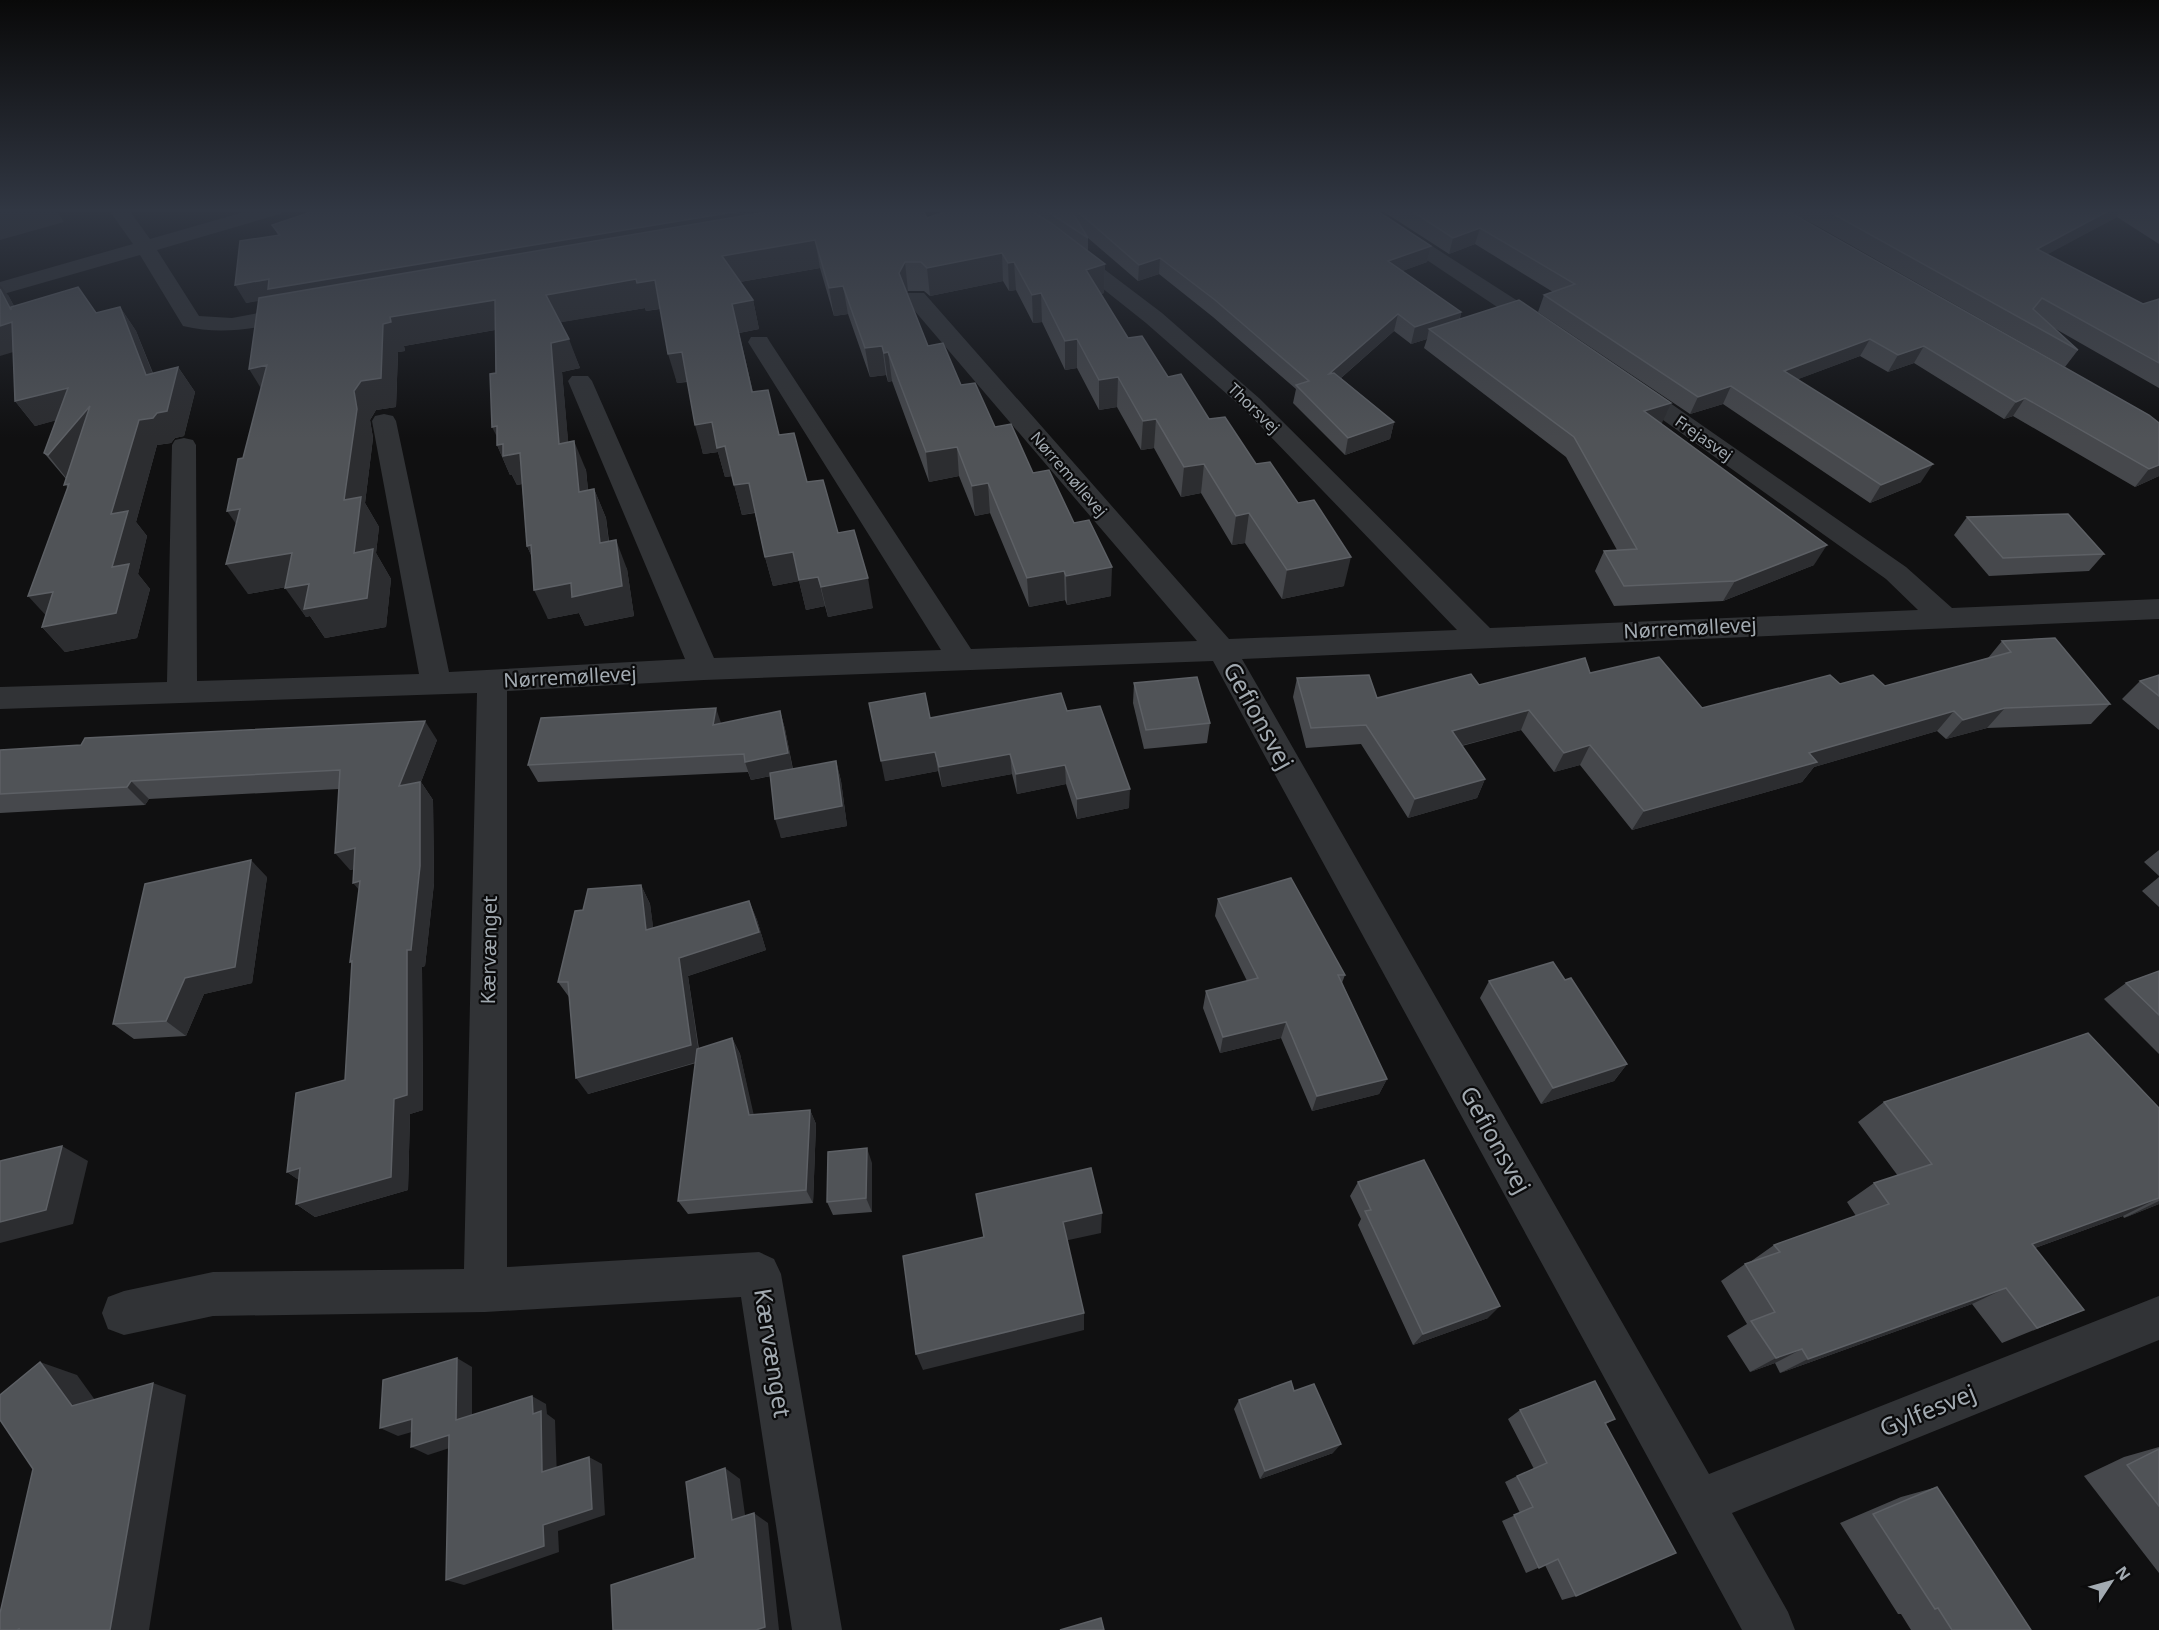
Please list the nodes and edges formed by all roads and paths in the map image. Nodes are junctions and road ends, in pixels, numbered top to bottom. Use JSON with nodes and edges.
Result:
{"nodes":[{"id":1,"x":169,"y":286,"type":"edge"},
{"id":2,"x":1113,"y":286,"type":"edge"},
{"id":3,"x":1480,"y":286,"type":"edge"},
{"id":4,"x":916,"y":298,"type":"dead end"},
{"id":5,"x":317,"y":310,"type":"edge"},
{"id":6,"x":1560,"y":338,"type":"edge"},
{"id":7,"x":759,"y":342,"type":"dead end"},
{"id":8,"x":1608,"y":370,"type":"edge"},
{"id":9,"x":580,"y":381,"type":"dead end"},
{"id":10,"x":384,"y":421,"type":"dead end"},
{"id":11,"x":184,"y":445,"type":"dead end"},
{"id":12,"x":2159,"y":609,"type":"edge"},
{"id":13,"x":1946,"y":619,"type":"junction"},
{"id":14,"x":1482,"y":638,"type":"junction"},
{"id":15,"x":1222,"y":650,"type":"junction"},
{"id":16,"x":963,"y":660,"type":"junction"},
{"id":17,"x":704,"y":669,"type":"junction"},
{"id":18,"x":492,"y":682,"type":"junction"},
{"id":19,"x":436,"y":684,"type":"junction"},
{"id":20,"x":182,"y":691,"type":"junction"},
{"id":21,"x":0,"y":698,"type":"edge"},
{"id":22,"x":485,"y":1290,"type":"junction"},
{"id":23,"x":124,"y":1313,"type":"dead end"},
{"id":24,"x":2159,"y":1318,"type":"edge"},
{"id":25,"x":1698,"y":1503,"type":"junction"},
{"id":26,"x":817,"y":1630,"type":"edge"},
{"id":27,"x":1770,"y":1630,"type":"edge"}],
"edges":[{"from":1,"to":5,"type":"street"},
{"from":2,"to":14,"type":"street","name":"Thorsvej"},
{"from":3,"to":6,"type":"street"},
{"from":4,"to":15,"type":"street","name":"Nørremøllevej"},
{"from":7,"to":16,"type":"street"},
{"from":8,"to":13,"type":"street","name":"Frejasvej"},
{"from":9,"to":17,"type":"street"},
{"from":10,"to":19,"type":"street"},
{"from":11,"to":20,"type":"street"},
{"from":12,"to":13,"type":"street","name":"Nørremøllevej"},
{"from":13,"to":14,"type":"street","name":"Nørremøllevej"},
{"from":14,"to":15,"type":"street","name":"Nørremøllevej"},
{"from":15,"to":16,"type":"street","name":"Nørremøllevej"},
{"from":15,"to":25,"type":"street","name":"Gefionsvej"},
{"from":16,"to":17,"type":"street","name":"Nørremøllevej"},
{"from":17,"to":18,"type":"street","name":"Nørremøllevej"},
{"from":18,"to":19,"type":"street","name":"Nørremøllevej"},
{"from":18,"to":22,"type":"street","name":"Kærvænget"},
{"from":19,"to":20,"type":"street","name":"Nørremøllevej"},
{"from":20,"to":21,"type":"street","name":"Nørremøllevej"},
{"from":22,"to":23,"type":"street","name":"Kærvænget"},
{"from":22,"to":26,"type":"street","name":"Kærvænget"},
{"from":24,"to":25,"type":"street","name":"Gylfesvej"},
{"from":25,"to":27,"type":"street","name":"Gefionsvej"}]}
